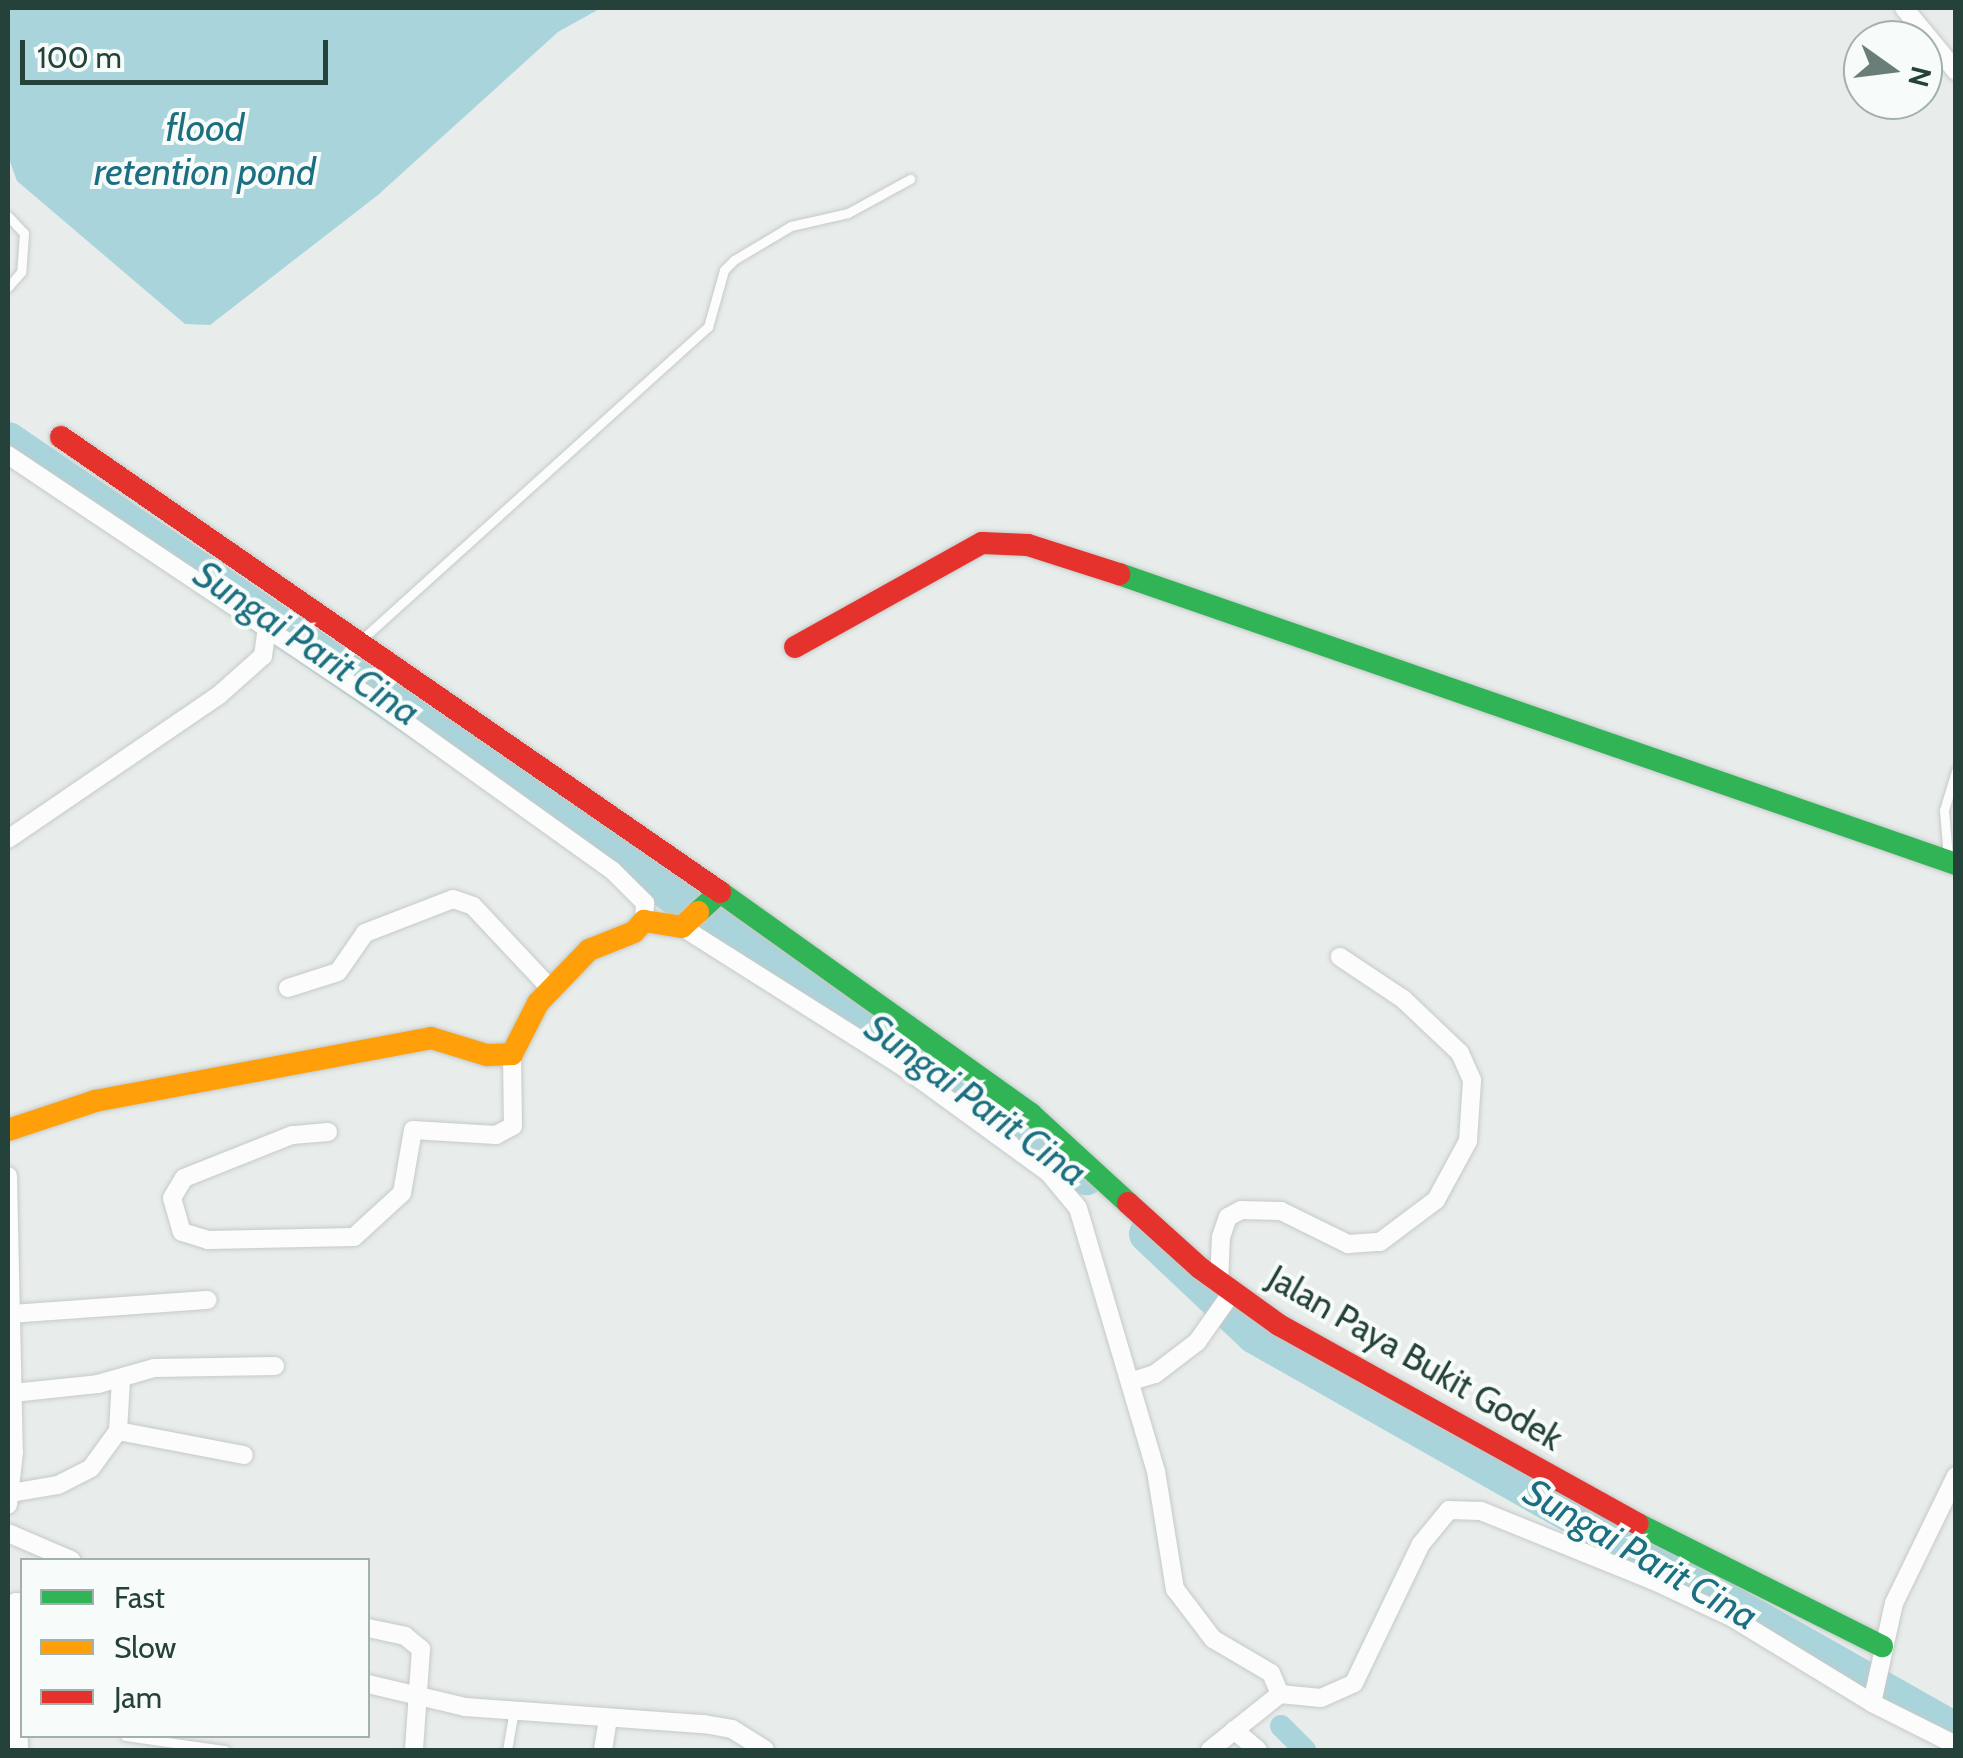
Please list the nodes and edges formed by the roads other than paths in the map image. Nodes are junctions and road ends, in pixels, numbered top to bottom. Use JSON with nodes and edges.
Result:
{"nodes":[{"id":1,"x":1904,"y":8,"type":"edge"},
{"id":2,"x":1953,"y":62,"type":"edge"},
{"id":3,"x":910,"y":178,"type":"dead end"},
{"id":4,"x":8,"y":216,"type":"edge"},
{"id":5,"x":8,"y":287,"type":"edge"},
{"id":6,"x":61,"y":437,"type":"dead end"},
{"id":7,"x":8,"y":454,"type":"edge"},
{"id":8,"x":266,"y":628,"type":"junction"},
{"id":9,"x":360,"y":641,"type":"junction"},
{"id":10,"x":795,"y":647,"type":"dead end"},
{"id":11,"x":1956,"y":772,"type":"edge"},
{"id":12,"x":8,"y":839,"type":"edge"},
{"id":13,"x":1952,"y":862,"type":"edge"},
{"id":14,"x":717,"y":894,"type":"junction"},
{"id":15,"x":666,"y":923,"type":"junction"},
{"id":16,"x":1340,"y":958,"type":"dead end"},
{"id":17,"x":288,"y":988,"type":"dead end"},
{"id":18,"x":552,"y":990,"type":"junction"},
{"id":19,"x":512,"y":1054,"type":"junction"},
{"id":20,"x":8,"y":1130,"type":"edge"},
{"id":21,"x":328,"y":1132,"type":"dead end"},
{"id":22,"x":8,"y":1176,"type":"edge"},
{"id":23,"x":1226,"y":1291,"type":"junction"},
{"id":24,"x":208,"y":1300,"type":"dead end"},
{"id":25,"x":11,"y":1314,"type":"junction"},
{"id":26,"x":275,"y":1366,"type":"dead end"},
{"id":27,"x":121,"y":1378,"type":"junction"},
{"id":28,"x":1142,"y":1379,"type":"junction"},
{"id":29,"x":13,"y":1393,"type":"junction"},
{"id":30,"x":118,"y":1431,"type":"junction"},
{"id":31,"x":244,"y":1455,"type":"dead end"},
{"id":32,"x":1956,"y":1476,"type":"edge"},
{"id":33,"x":9,"y":1499,"type":"edge"},
{"id":34,"x":8,"y":1534,"type":"edge"},
{"id":35,"x":64,"y":1558,"type":"edge"},
{"id":36,"x":15,"y":1601,"type":"edge"},
{"id":37,"x":370,"y":1628,"type":"edge"},
{"id":38,"x":1882,"y":1653,"type":"junction"},
{"id":39,"x":370,"y":1684,"type":"edge"},
{"id":40,"x":1280,"y":1694,"type":"junction"},
{"id":41,"x":422,"y":1697,"type":"junction"},
{"id":42,"x":1874,"y":1698,"type":"junction"},
{"id":43,"x":514,"y":1711,"type":"junction"},
{"id":44,"x":20,"y":1720,"type":"edge"},
{"id":45,"x":608,"y":1720,"type":"junction"},
{"id":46,"x":1234,"y":1730,"type":"junction"},
{"id":47,"x":139,"y":1738,"type":"edge"},
{"id":48,"x":1956,"y":1745,"type":"edge"},
{"id":49,"x":18,"y":1750,"type":"edge"},
{"id":50,"x":225,"y":1750,"type":"edge"},
{"id":51,"x":414,"y":1750,"type":"edge"},
{"id":52,"x":507,"y":1750,"type":"edge"},
{"id":53,"x":603,"y":1750,"type":"edge"},
{"id":54,"x":766,"y":1750,"type":"edge"},
{"id":55,"x":1210,"y":1750,"type":"edge"},
{"id":56,"x":1258,"y":1750,"type":"edge"}],
"edges":[{"from":1,"to":2,"type":"street"},
{"from":3,"to":9,"type":"lane"},
{"from":4,"to":5,"type":"lane"},
{"from":6,"to":9,"type":"street","name":"Jalan Paya Bukit Godek"},
{"from":7,"to":8,"type":"street"},
{"from":8,"to":12,"type":"street"},
{"from":8,"to":15,"type":"street"},
{"from":9,"to":14,"type":"street","name":"Jalan Paya Bukit Godek"},
{"from":10,"to":13,"type":"street"},
{"from":11,"to":13,"type":"lane"},
{"from":14,"to":15,"type":"street"},
{"from":14,"to":23,"type":"street","name":"Jalan Paya Bukit Godek"},
{"from":15,"to":18,"type":"street"},
{"from":15,"to":28,"type":"street"},
{"from":16,"to":23,"type":"street"},
{"from":17,"to":18,"type":"street"},
{"from":18,"to":19,"type":"street"},
{"from":19,"to":20,"type":"street"},
{"from":19,"to":21,"type":"street"},
{"from":22,"to":25,"type":"street"},
{"from":23,"to":28,"type":"street"},
{"from":23,"to":38,"type":"street","name":"Jalan Paya Bukit Godek"},
{"from":24,"to":25,"type":"street"},
{"from":25,"to":29,"type":"street"},
{"from":26,"to":27,"type":"street"},
{"from":27,"to":29,"type":"street"},
{"from":27,"to":30,"type":"street"},
{"from":28,"to":40,"type":"street"},
{"from":29,"to":33,"type":"street"},
{"from":30,"to":31,"type":"street"},
{"from":30,"to":33,"type":"street"},
{"from":32,"to":38,"type":"street"},
{"from":34,"to":35,"type":"street"},
{"from":36,"to":44,"type":"street"},
{"from":37,"to":41,"type":"street"},
{"from":38,"to":42,"type":"street"},
{"from":39,"to":41,"type":"street"},
{"from":40,"to":42,"type":"street"},
{"from":40,"to":46,"type":"street"},
{"from":41,"to":43,"type":"street"},
{"from":41,"to":51,"type":"street"},
{"from":42,"to":48,"type":"street"},
{"from":43,"to":45,"type":"street"},
{"from":43,"to":52,"type":"lane"},
{"from":44,"to":49,"type":"street"},
{"from":45,"to":53,"type":"street"},
{"from":45,"to":54,"type":"street"},
{"from":46,"to":55,"type":"street"},
{"from":46,"to":56,"type":"street"},
{"from":47,"to":50,"type":"lane"}]}
